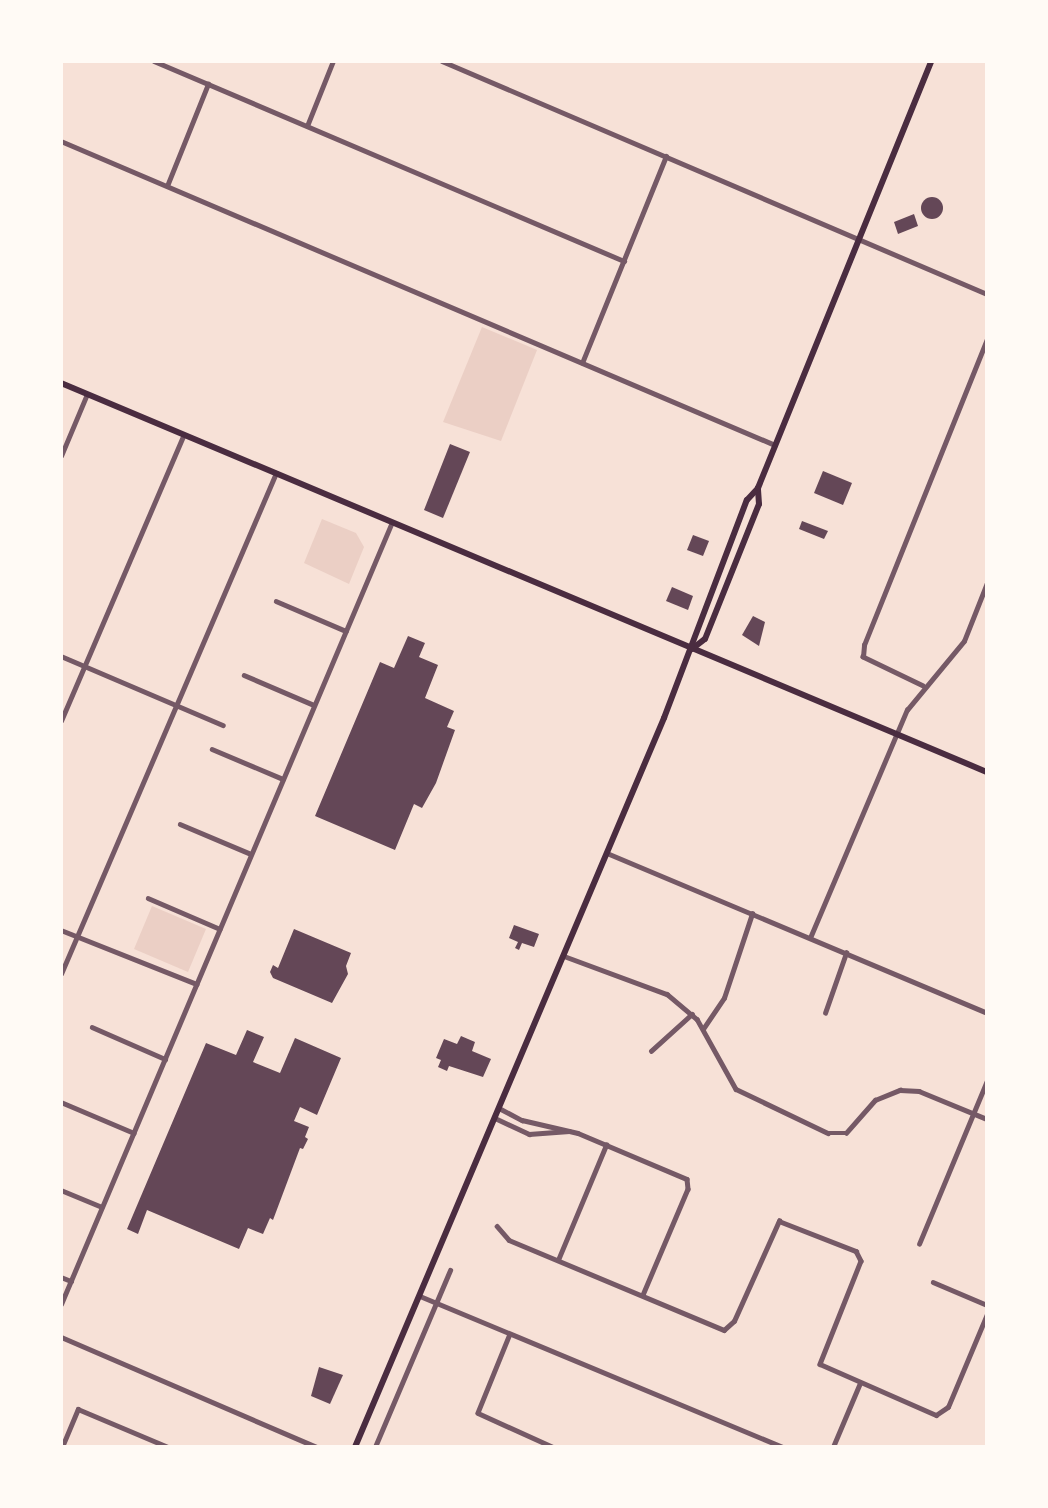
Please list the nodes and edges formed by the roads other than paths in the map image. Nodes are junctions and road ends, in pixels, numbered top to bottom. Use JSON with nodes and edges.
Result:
{"nodes":[{"id":1,"x":154,"y":61,"type":"edge"},
{"id":2,"x":333,"y":61,"type":"edge"},
{"id":3,"x":442,"y":61,"type":"edge"},
{"id":4,"x":931,"y":61,"type":"edge"},
{"id":5,"x":208,"y":84,"type":"junction"},
{"id":6,"x":307,"y":127,"type":"junction"},
{"id":7,"x":61,"y":141,"type":"edge"},
{"id":8,"x":666,"y":156,"type":"junction"},
{"id":9,"x":167,"y":186,"type":"junction"},
{"id":10,"x":859,"y":239,"type":"junction"},
{"id":11,"x":624,"y":261,"type":"junction"},
{"id":12,"x":987,"y":294,"type":"edge"},
{"id":13,"x":987,"y":339,"type":"edge"},
{"id":14,"x":984,"y":353,"type":"edge"},
{"id":15,"x":582,"y":363,"type":"junction"},
{"id":16,"x":61,"y":383,"type":"edge"},
{"id":17,"x":87,"y":394,"type":"junction"},
{"id":18,"x":183,"y":436,"type":"junction"},
{"id":19,"x":776,"y":445,"type":"junction"},
{"id":20,"x":61,"y":456,"type":"edge"},
{"id":21,"x":276,"y":473,"type":"junction"},
{"id":22,"x":758,"y":488,"type":"junction"},
{"id":23,"x":393,"y":522,"type":"junction"},
{"id":24,"x":987,"y":583,"type":"edge"},
{"id":25,"x":276,"y":601,"type":"dead end"},
{"id":26,"x":346,"y":631,"type":"junction"},
{"id":27,"x":692,"y":649,"type":"junction"},
{"id":28,"x":61,"y":656,"type":"edge"},
{"id":29,"x":85,"y":666,"type":"junction"},
{"id":30,"x":244,"y":675,"type":"dead end"},
{"id":31,"x":923,"y":686,"type":"junction"},
{"id":32,"x":177,"y":705,"type":"junction"},
{"id":33,"x":314,"y":705,"type":"junction"},
{"id":34,"x":61,"y":721,"type":"edge"},
{"id":35,"x":223,"y":724,"type":"dead end"},
{"id":36,"x":896,"y":734,"type":"junction"},
{"id":37,"x":212,"y":750,"type":"dead end"},
{"id":38,"x":987,"y":772,"type":"edge"},
{"id":39,"x":283,"y":779,"type":"junction"},
{"id":40,"x":180,"y":824,"type":"dead end"},
{"id":41,"x":607,"y":853,"type":"junction"},
{"id":42,"x":251,"y":854,"type":"junction"},
{"id":43,"x":148,"y":898,"type":"dead end"},
{"id":44,"x":752,"y":914,"type":"junction"},
{"id":45,"x":220,"y":929,"type":"junction"},
{"id":46,"x":61,"y":930,"type":"edge"},
{"id":47,"x":77,"y":937,"type":"junction"},
{"id":48,"x":810,"y":938,"type":"junction"},
{"id":49,"x":846,"y":953,"type":"junction"},
{"id":50,"x":564,"y":956,"type":"junction"},
{"id":51,"x":61,"y":974,"type":"edge"},
{"id":52,"x":197,"y":984,"type":"junction"},
{"id":53,"x":825,"y":1013,"type":"dead end"},
{"id":54,"x":987,"y":1013,"type":"edge"},
{"id":55,"x":693,"y":1014,"type":"junction"},
{"id":56,"x":92,"y":1027,"type":"dead end"},
{"id":57,"x":703,"y":1029,"type":"junction"},
{"id":58,"x":651,"y":1051,"type":"dead end"},
{"id":59,"x":165,"y":1059,"type":"junction"},
{"id":60,"x":987,"y":1081,"type":"edge"},
{"id":61,"x":61,"y":1102,"type":"edge"},
{"id":62,"x":499,"y":1108,"type":"junction"},
{"id":63,"x":973,"y":1113,"type":"junction"},
{"id":64,"x":495,"y":1118,"type":"junction"},
{"id":65,"x":987,"y":1119,"type":"edge"},
{"id":66,"x":570,"y":1131,"type":"junction"},
{"id":67,"x":134,"y":1133,"type":"junction"},
{"id":68,"x":606,"y":1145,"type":"junction"},
{"id":69,"x":61,"y":1190,"type":"edge"},
{"id":70,"x":102,"y":1207,"type":"junction"},
{"id":71,"x":497,"y":1226,"type":"dead end"},
{"id":72,"x":919,"y":1244,"type":"dead end"},
{"id":73,"x":558,"y":1260,"type":"junction"},
{"id":74,"x":450,"y":1270,"type":"dead end"},
{"id":75,"x":61,"y":1277,"type":"edge"},
{"id":76,"x":71,"y":1281,"type":"junction"},
{"id":77,"x":933,"y":1282,"type":"dead end"},
{"id":78,"x":643,"y":1295,"type":"junction"},
{"id":79,"x":420,"y":1296,"type":"junction"},
{"id":80,"x":436,"y":1303,"type":"junction"},
{"id":81,"x":61,"y":1304,"type":"edge"},
{"id":82,"x":987,"y":1305,"type":"edge"},
{"id":83,"x":987,"y":1314,"type":"edge"},
{"id":84,"x":510,"y":1334,"type":"junction"},
{"id":85,"x":61,"y":1337,"type":"edge"},
{"id":86,"x":860,"y":1383,"type":"junction"},
{"id":87,"x":62,"y":1447,"type":"edge"},
{"id":88,"x":168,"y":1447,"type":"edge"},
{"id":89,"x":317,"y":1447,"type":"edge"},
{"id":90,"x":355,"y":1447,"type":"edge"},
{"id":91,"x":375,"y":1447,"type":"edge"},
{"id":92,"x":552,"y":1447,"type":"edge"},
{"id":93,"x":782,"y":1447,"type":"edge"},
{"id":94,"x":833,"y":1447,"type":"edge"}],
"edges":[{"from":1,"to":5,"type":"street"},
{"from":2,"to":6,"type":"street"},
{"from":3,"to":8,"type":"street"},
{"from":4,"to":10,"type":"main road"},
{"from":5,"to":6,"type":"street"},
{"from":5,"to":9,"type":"street"},
{"from":6,"to":11,"type":"street"},
{"from":7,"to":9,"type":"street"},
{"from":8,"to":10,"type":"street"},
{"from":8,"to":11,"type":"street"},
{"from":9,"to":15,"type":"street"},
{"from":10,"to":12,"type":"street"},
{"from":10,"to":19,"type":"main road"},
{"from":11,"to":15,"type":"street"},
{"from":13,"to":14,"type":"street"},
{"from":14,"to":31,"type":"street"},
{"from":15,"to":19,"type":"street"},
{"from":16,"to":17,"type":"main road"},
{"from":17,"to":18,"type":"main road"},
{"from":17,"to":20,"type":"street"},
{"from":18,"to":21,"type":"main road"},
{"from":18,"to":29,"type":"street"},
{"from":19,"to":22,"type":"main road"},
{"from":21,"to":23,"type":"main road"},
{"from":21,"to":32,"type":"street"},
{"from":22,"to":27,"type":"main road"},
{"from":22,"to":27,"type":"main road"},
{"from":23,"to":26,"type":"street"},
{"from":23,"to":27,"type":"main road"},
{"from":24,"to":31,"type":"street"},
{"from":25,"to":26,"type":"street"},
{"from":26,"to":33,"type":"street"},
{"from":27,"to":36,"type":"main road"},
{"from":27,"to":41,"type":"main road"},
{"from":28,"to":29,"type":"street"},
{"from":29,"to":32,"type":"street"},
{"from":29,"to":34,"type":"street"},
{"from":30,"to":33,"type":"street"},
{"from":31,"to":36,"type":"street"},
{"from":32,"to":35,"type":"street"},
{"from":32,"to":47,"type":"street"},
{"from":33,"to":39,"type":"street"},
{"from":36,"to":38,"type":"main road"},
{"from":36,"to":48,"type":"street"},
{"from":37,"to":39,"type":"street"},
{"from":39,"to":42,"type":"street"},
{"from":40,"to":42,"type":"street"},
{"from":41,"to":44,"type":"street"},
{"from":41,"to":50,"type":"main road"},
{"from":42,"to":45,"type":"street"},
{"from":43,"to":45,"type":"street"},
{"from":44,"to":48,"type":"street"},
{"from":44,"to":57,"type":"street"},
{"from":45,"to":52,"type":"street"},
{"from":46,"to":47,"type":"street"},
{"from":47,"to":51,"type":"street"},
{"from":47,"to":52,"type":"street"},
{"from":48,"to":49,"type":"street"},
{"from":49,"to":53,"type":"street"},
{"from":49,"to":54,"type":"street"},
{"from":50,"to":55,"type":"street"},
{"from":50,"to":62,"type":"main road"},
{"from":52,"to":59,"type":"street"},
{"from":55,"to":57,"type":"street"},
{"from":55,"to":58,"type":"street"},
{"from":56,"to":59,"type":"street"},
{"from":57,"to":63,"type":"street"},
{"from":59,"to":67,"type":"street"},
{"from":60,"to":63,"type":"street"},
{"from":61,"to":67,"type":"street"},
{"from":62,"to":64,"type":"main road"},
{"from":62,"to":66,"type":"street"},
{"from":63,"to":65,"type":"street"},
{"from":63,"to":72,"type":"street"},
{"from":64,"to":66,"type":"street"},
{"from":64,"to":79,"type":"main road"},
{"from":66,"to":68,"type":"street"},
{"from":67,"to":70,"type":"street"},
{"from":68,"to":73,"type":"street"},
{"from":68,"to":78,"type":"street"},
{"from":69,"to":70,"type":"street"},
{"from":70,"to":76,"type":"street"},
{"from":71,"to":73,"type":"street"},
{"from":73,"to":78,"type":"street"},
{"from":74,"to":80,"type":"street"},
{"from":75,"to":76,"type":"street"},
{"from":76,"to":81,"type":"street"},
{"from":77,"to":82,"type":"street"},
{"from":78,"to":86,"type":"street"},
{"from":79,"to":80,"type":"street"},
{"from":79,"to":90,"type":"main road"},
{"from":80,"to":84,"type":"street"},
{"from":80,"to":91,"type":"street"},
{"from":83,"to":86,"type":"street"},
{"from":84,"to":92,"type":"street"},
{"from":84,"to":93,"type":"street"},
{"from":85,"to":89,"type":"street"},
{"from":86,"to":94,"type":"street"},
{"from":87,"to":88,"type":"street"}]}
